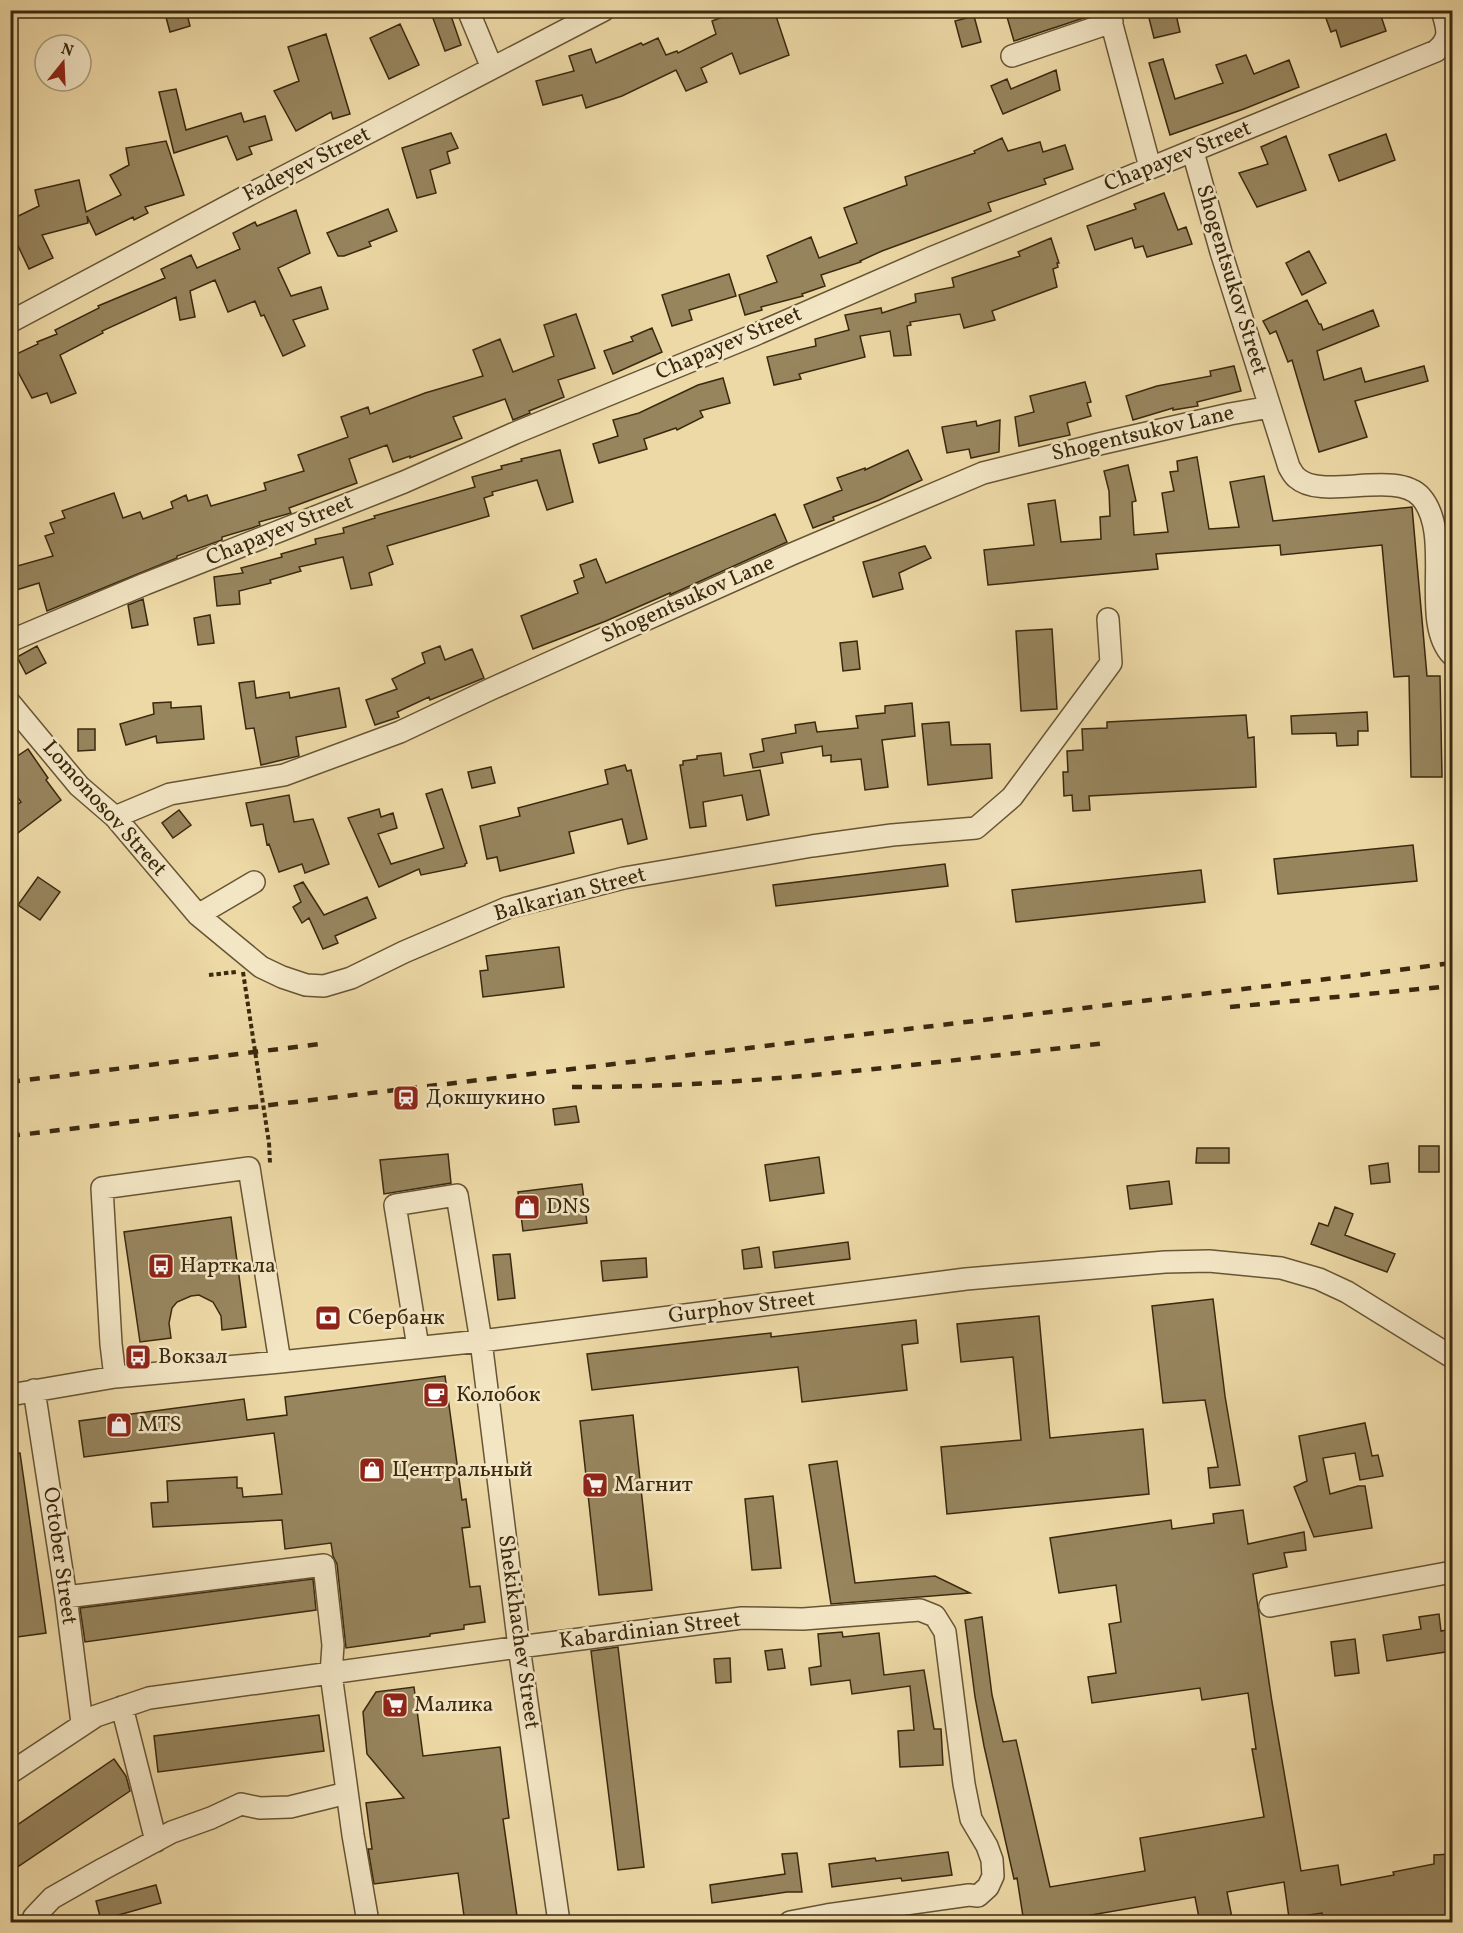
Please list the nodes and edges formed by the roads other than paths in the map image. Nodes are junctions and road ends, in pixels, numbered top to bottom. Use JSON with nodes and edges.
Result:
{"nodes":[{"id":1,"x":468,"y":10,"type":"edge"},
{"id":2,"x":604,"y":10,"type":"edge"},
{"id":3,"x":1442,"y":10,"type":"edge"},
{"id":4,"x":1110,"y":16,"type":"edge"},
{"id":5,"x":1011,"y":56,"type":"dead end"},
{"id":6,"x":492,"y":68,"type":"junction"},
{"id":7,"x":1193,"y":152,"type":"junction"},
{"id":8,"x":1150,"y":167,"type":"junction"},
{"id":9,"x":10,"y":322,"type":"edge"},
{"id":10,"x":1270,"y":408,"type":"junction"},
{"id":11,"x":1108,"y":619,"type":"dead end"},
{"id":12,"x":10,"y":641,"type":"edge"},
{"id":13,"x":1452,"y":655,"type":"edge"},
{"id":14,"x":10,"y":703,"type":"edge"},
{"id":15,"x":115,"y":817,"type":"junction"},
{"id":16,"x":254,"y":882,"type":"dead end"},
{"id":17,"x":198,"y":915,"type":"junction"},
{"id":18,"x":481,"y":1341,"type":"junction"},
{"id":19,"x":418,"y":1347,"type":"junction"},
{"id":20,"x":1452,"y":1357,"type":"edge"},
{"id":21,"x":280,"y":1362,"type":"junction"},
{"id":22,"x":115,"y":1377,"type":"junction"},
{"id":23,"x":34,"y":1390,"type":"junction"},
{"id":24,"x":10,"y":1395,"type":"edge"},
{"id":25,"x":1452,"y":1572,"type":"edge"},
{"id":26,"x":66,"y":1598,"type":"junction"},
{"id":27,"x":1270,"y":1606,"type":"dead end"},
{"id":28,"x":519,"y":1647,"type":"junction"},
{"id":29,"x":331,"y":1674,"type":"junction"},
{"id":30,"x":122,"y":1707,"type":"junction"},
{"id":31,"x":82,"y":1723,"type":"junction"},
{"id":32,"x":10,"y":1773,"type":"edge"},
{"id":33,"x":347,"y":1793,"type":"junction"},
{"id":34,"x":156,"y":1841,"type":"junction"},
{"id":35,"x":36,"y":1923,"type":"edge"},
{"id":36,"x":368,"y":1923,"type":"edge"},
{"id":37,"x":559,"y":1923,"type":"edge"},
{"id":38,"x":790,"y":1923,"type":"edge"}],
"edges":[{"from":1,"to":6,"type":"street"},
{"from":2,"to":6,"type":"street","name":"Fadeyev Street"},
{"from":3,"to":7,"type":"street","name":"Chapayev Street"},
{"from":4,"to":5,"type":"street"},
{"from":4,"to":8,"type":"street"},
{"from":6,"to":9,"type":"street","name":"Fadeyev Street"},
{"from":7,"to":8,"type":"street","name":"Chapayev Street"},
{"from":7,"to":10,"type":"street","name":"Shogentsukov Street"},
{"from":8,"to":12,"type":"street","name":"Chapayev Street"},
{"from":10,"to":13,"type":"street","name":"Shogentsukov Street"},
{"from":10,"to":15,"type":"street","name":"Shogentsukov Lane"},
{"from":11,"to":17,"type":"street","name":"Balkarian Street"},
{"from":14,"to":15,"type":"street","name":"Lomonosov Street"},
{"from":15,"to":17,"type":"street","name":"Lomonosov Street"},
{"from":16,"to":17,"type":"street"},
{"from":18,"to":19,"type":"street","name":"Gurphov Street"},
{"from":18,"to":19,"type":"street","name":"Shekikhachev Street"},
{"from":18,"to":20,"type":"street","name":"Gurphov Street"},
{"from":18,"to":28,"type":"street","name":"Shekikhachev Street"},
{"from":19,"to":21,"type":"street","name":"Gurphov Street"},
{"from":21,"to":22,"type":"street","name":"Gurphov Street"},
{"from":21,"to":22,"type":"street"},
{"from":22,"to":23,"type":"street","name":"Gurphov Street"},
{"from":23,"to":24,"type":"street","name":"Gurphov Street"},
{"from":23,"to":26,"type":"street","name":"October Street"},
{"from":25,"to":27,"type":"street"},
{"from":26,"to":29,"type":"street"},
{"from":26,"to":31,"type":"street","name":"October Street"},
{"from":28,"to":29,"type":"street","name":"Kabardinian Street"},
{"from":28,"to":37,"type":"street","name":"Shekikhachev Street"},
{"from":28,"to":38,"type":"street","name":"Kabardinian Street"},
{"from":29,"to":30,"type":"street","name":"Kabardinian Street"},
{"from":29,"to":33,"type":"street"},
{"from":30,"to":31,"type":"street","name":"Kabardinian Street"},
{"from":30,"to":34,"type":"street"},
{"from":31,"to":32,"type":"street","name":"Kabardinian Street"},
{"from":33,"to":34,"type":"street"},
{"from":33,"to":36,"type":"street"},
{"from":34,"to":35,"type":"street"}]}
